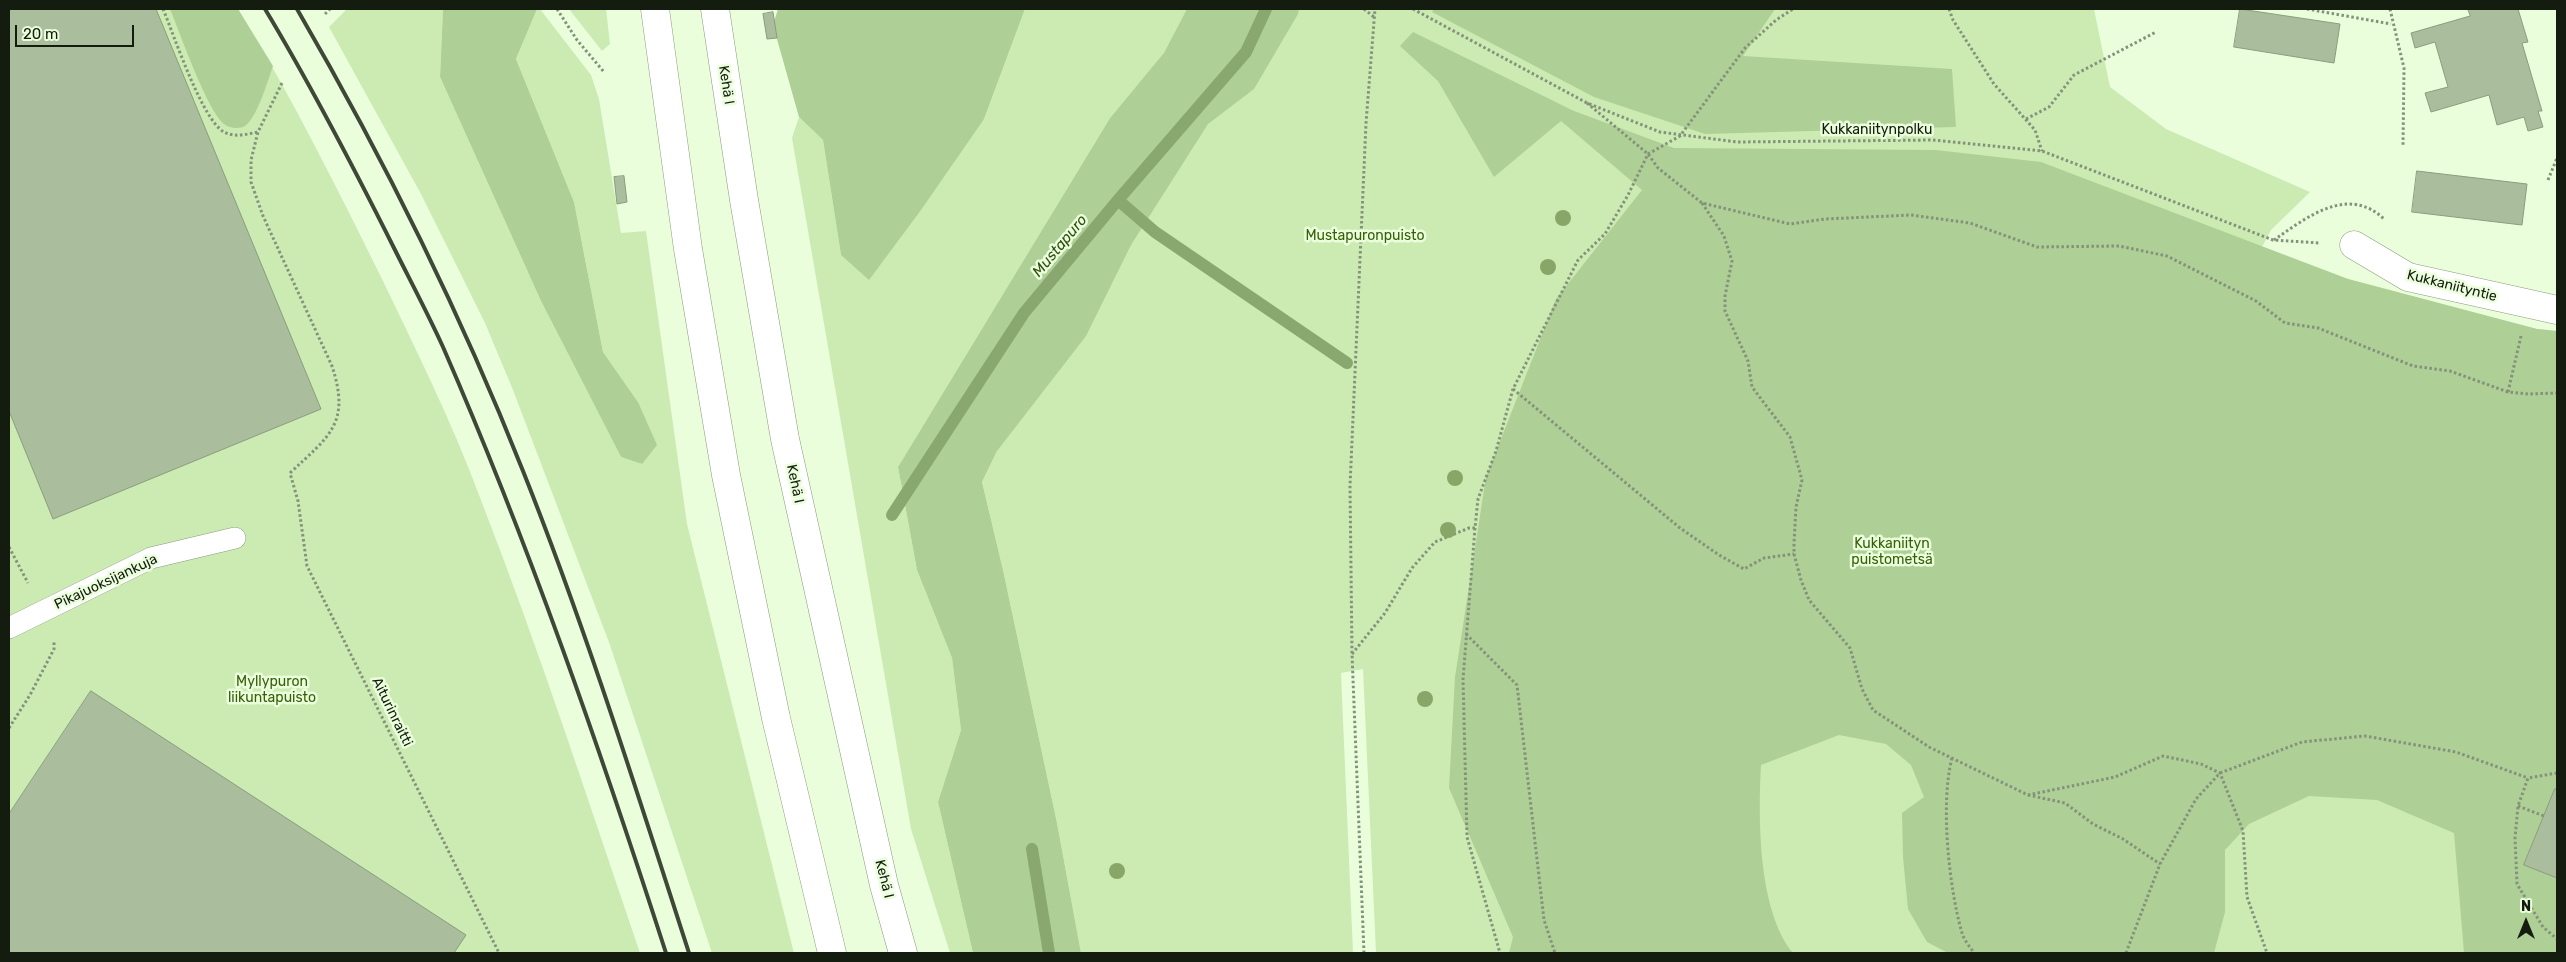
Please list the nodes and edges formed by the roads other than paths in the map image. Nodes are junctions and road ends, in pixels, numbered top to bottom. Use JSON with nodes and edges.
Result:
{"nodes":[{"id":1,"x":655,"y":9,"type":"edge"},
{"id":2,"x":715,"y":9,"type":"edge"},
{"id":3,"x":2354,"y":245,"type":"road end"},
{"id":4,"x":2557,"y":310,"type":"edge"},
{"id":5,"x":235,"y":538,"type":"dead end"},
{"id":6,"x":9,"y":628,"type":"edge"},
{"id":7,"x":832,"y":953,"type":"edge"},
{"id":8,"x":903,"y":953,"type":"edge"}],
"edges":[{"from":1,"to":7,"type":"main road"},
{"from":2,"to":8,"type":"main road","name":"Kehä I"},
{"from":3,"to":4,"type":"main road","name":"Kukkaniityntie"},
{"from":5,"to":6,"type":"lane","name":"Pikajuoksijankuja"}]}
